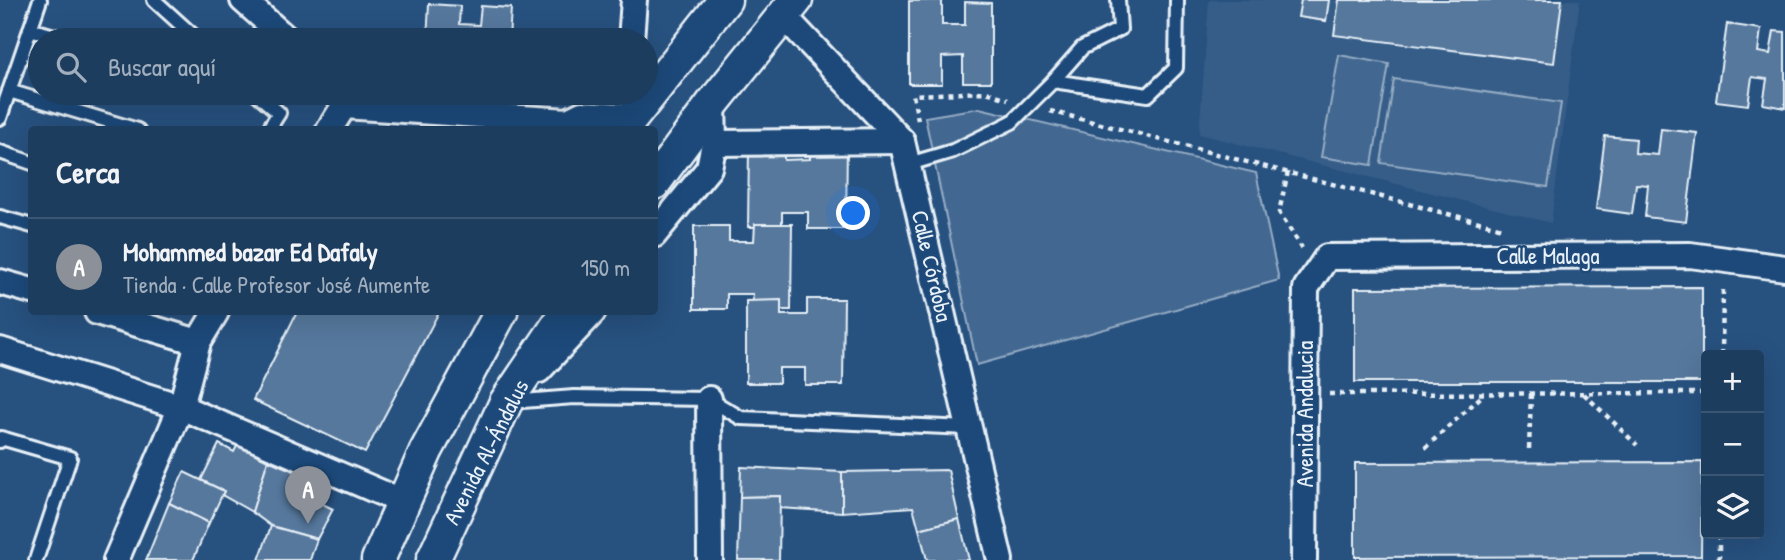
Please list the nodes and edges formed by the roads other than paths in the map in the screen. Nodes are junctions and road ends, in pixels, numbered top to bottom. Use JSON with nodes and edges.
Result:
{"nodes":[{"id":1,"x":40,"y":0,"type":"edge"},
{"id":2,"x":154,"y":0,"type":"edge"},
{"id":3,"x":243,"y":0,"type":"edge"},
{"id":4,"x":634,"y":0,"type":"edge"},
{"id":5,"x":1118,"y":0,"type":"edge"},
{"id":6,"x":1177,"y":0,"type":"edge"},
{"id":7,"x":714,"y":4,"type":"edge"},
{"id":8,"x":790,"y":7,"type":"edge"},
{"id":9,"x":30,"y":28,"type":"edge"},
{"id":10,"x":185,"y":28,"type":"edge"},
{"id":11,"x":274,"y":28,"type":"edge"},
{"id":12,"x":632,"y":28,"type":"edge"},
{"id":13,"x":28,"y":35,"type":"edge"},
{"id":14,"x":658,"y":79,"type":"edge"},
{"id":15,"x":1053,"y":81,"type":"junction"},
{"id":16,"x":9,"y":90,"type":"junction"},
{"id":17,"x":28,"y":96,"type":"edge"},
{"id":18,"x":713,"y":103,"type":"junction"},
{"id":19,"x":57,"y":105,"type":"edge"},
{"id":20,"x":270,"y":105,"type":"edge"},
{"id":21,"x":340,"y":105,"type":"edge"},
{"id":22,"x":396,"y":105,"type":"edge"},
{"id":23,"x":635,"y":110,"type":"edge"},
{"id":24,"x":0,"y":118,"type":"edge"},
{"id":25,"x":573,"y":125,"type":"edge"},
{"id":26,"x":125,"y":126,"type":"edge"},
{"id":27,"x":271,"y":126,"type":"edge"},
{"id":28,"x":331,"y":126,"type":"edge"},
{"id":29,"x":714,"y":143,"type":"junction"},
{"id":30,"x":0,"y":152,"type":"edge"},
{"id":31,"x":913,"y":155,"type":"junction"},
{"id":32,"x":28,"y":162,"type":"edge"},
{"id":33,"x":658,"y":178,"type":"edge"},
{"id":34,"x":0,"y":217,"type":"edge"},
{"id":35,"x":28,"y":225,"type":"edge"},
{"id":36,"x":658,"y":230,"type":"edge"},
{"id":37,"x":1785,"y":268,"type":"edge"},
{"id":38,"x":1318,"y":272,"type":"joint"},
{"id":39,"x":0,"y":282,"type":"edge"},
{"id":40,"x":28,"y":290,"type":"edge"},
{"id":41,"x":107,"y":315,"type":"edge"},
{"id":42,"x":214,"y":315,"type":"edge"},
{"id":43,"x":499,"y":315,"type":"edge"},
{"id":44,"x":565,"y":315,"type":"edge"},
{"id":45,"x":591,"y":315,"type":"edge"},
{"id":46,"x":198,"y":342,"type":"junction"},
{"id":47,"x":0,"y":350,"type":"edge"},
{"id":48,"x":709,"y":399,"type":"junction"},
{"id":49,"x":506,"y":402,"type":"junction"},
{"id":50,"x":181,"y":407,"type":"junction"},
{"id":51,"x":968,"y":428,"type":"junction"},
{"id":52,"x":0,"y":441,"type":"edge"},
{"id":53,"x":403,"y":502,"type":"junction"},
{"id":54,"x":36,"y":560,"type":"edge"},
{"id":55,"x":116,"y":560,"type":"edge"},
{"id":56,"x":378,"y":560,"type":"edge"},
{"id":57,"x":433,"y":560,"type":"edge"},
{"id":58,"x":710,"y":560,"type":"edge"},
{"id":59,"x":1000,"y":560,"type":"edge"},
{"id":60,"x":1304,"y":560,"type":"edge"}],
"edges":[{"from":1,"to":9,"type":"lane"},
{"from":2,"to":10,"type":"lane"},
{"from":3,"to":11,"type":"street"},
{"from":4,"to":12,"type":"street"},
{"from":5,"to":15,"type":"lane"},
{"from":6,"to":15,"type":"lane"},
{"from":7,"to":14,"type":"street"},
{"from":8,"to":18,"type":"street"},
{"from":8,"to":31,"type":"street"},
{"from":13,"to":16,"type":"lane"},
{"from":15,"to":31,"type":"lane"},
{"from":16,"to":17,"type":"lane"},
{"from":16,"to":24,"type":"lane"},
{"from":18,"to":29,"type":"street"},
{"from":18,"to":33,"type":"street"},
{"from":19,"to":26,"type":"lane"},
{"from":20,"to":27,"type":"lane"},
{"from":21,"to":28,"type":"street"},
{"from":22,"to":25,"type":"street"},
{"from":23,"to":25,"type":"street"},
{"from":29,"to":31,"type":"street"},
{"from":29,"to":36,"type":"street"},
{"from":30,"to":32,"type":"lane"},
{"from":31,"to":51,"type":"street","name":"Calle Córdoba"},
{"from":34,"to":35,"type":"lane"},
{"from":37,"to":38,"type":"street","name":"Calle Malaga"},
{"from":38,"to":60,"type":"street","name":"Avenida Andalucia"},
{"from":39,"to":40,"type":"street"},
{"from":41,"to":46,"type":"street"},
{"from":42,"to":46,"type":"street"},
{"from":43,"to":53,"type":"street"},
{"from":44,"to":49,"type":"street","name":"Avenida Al-Ándalus"},
{"from":45,"to":49,"type":"street"},
{"from":46,"to":50,"type":"street"},
{"from":47,"to":50,"type":"street"},
{"from":48,"to":49,"type":"lane"},
{"from":48,"to":51,"type":"lane"},
{"from":48,"to":58,"type":"street"},
{"from":49,"to":57,"type":"street","name":"Avenida Al-Ándalus"},
{"from":50,"to":53,"type":"street"},
{"from":50,"to":55,"type":"street"},
{"from":51,"to":59,"type":"street","name":"Calle Córdoba"},
{"from":52,"to":54,"type":"lane"},
{"from":53,"to":56,"type":"street"}]}
